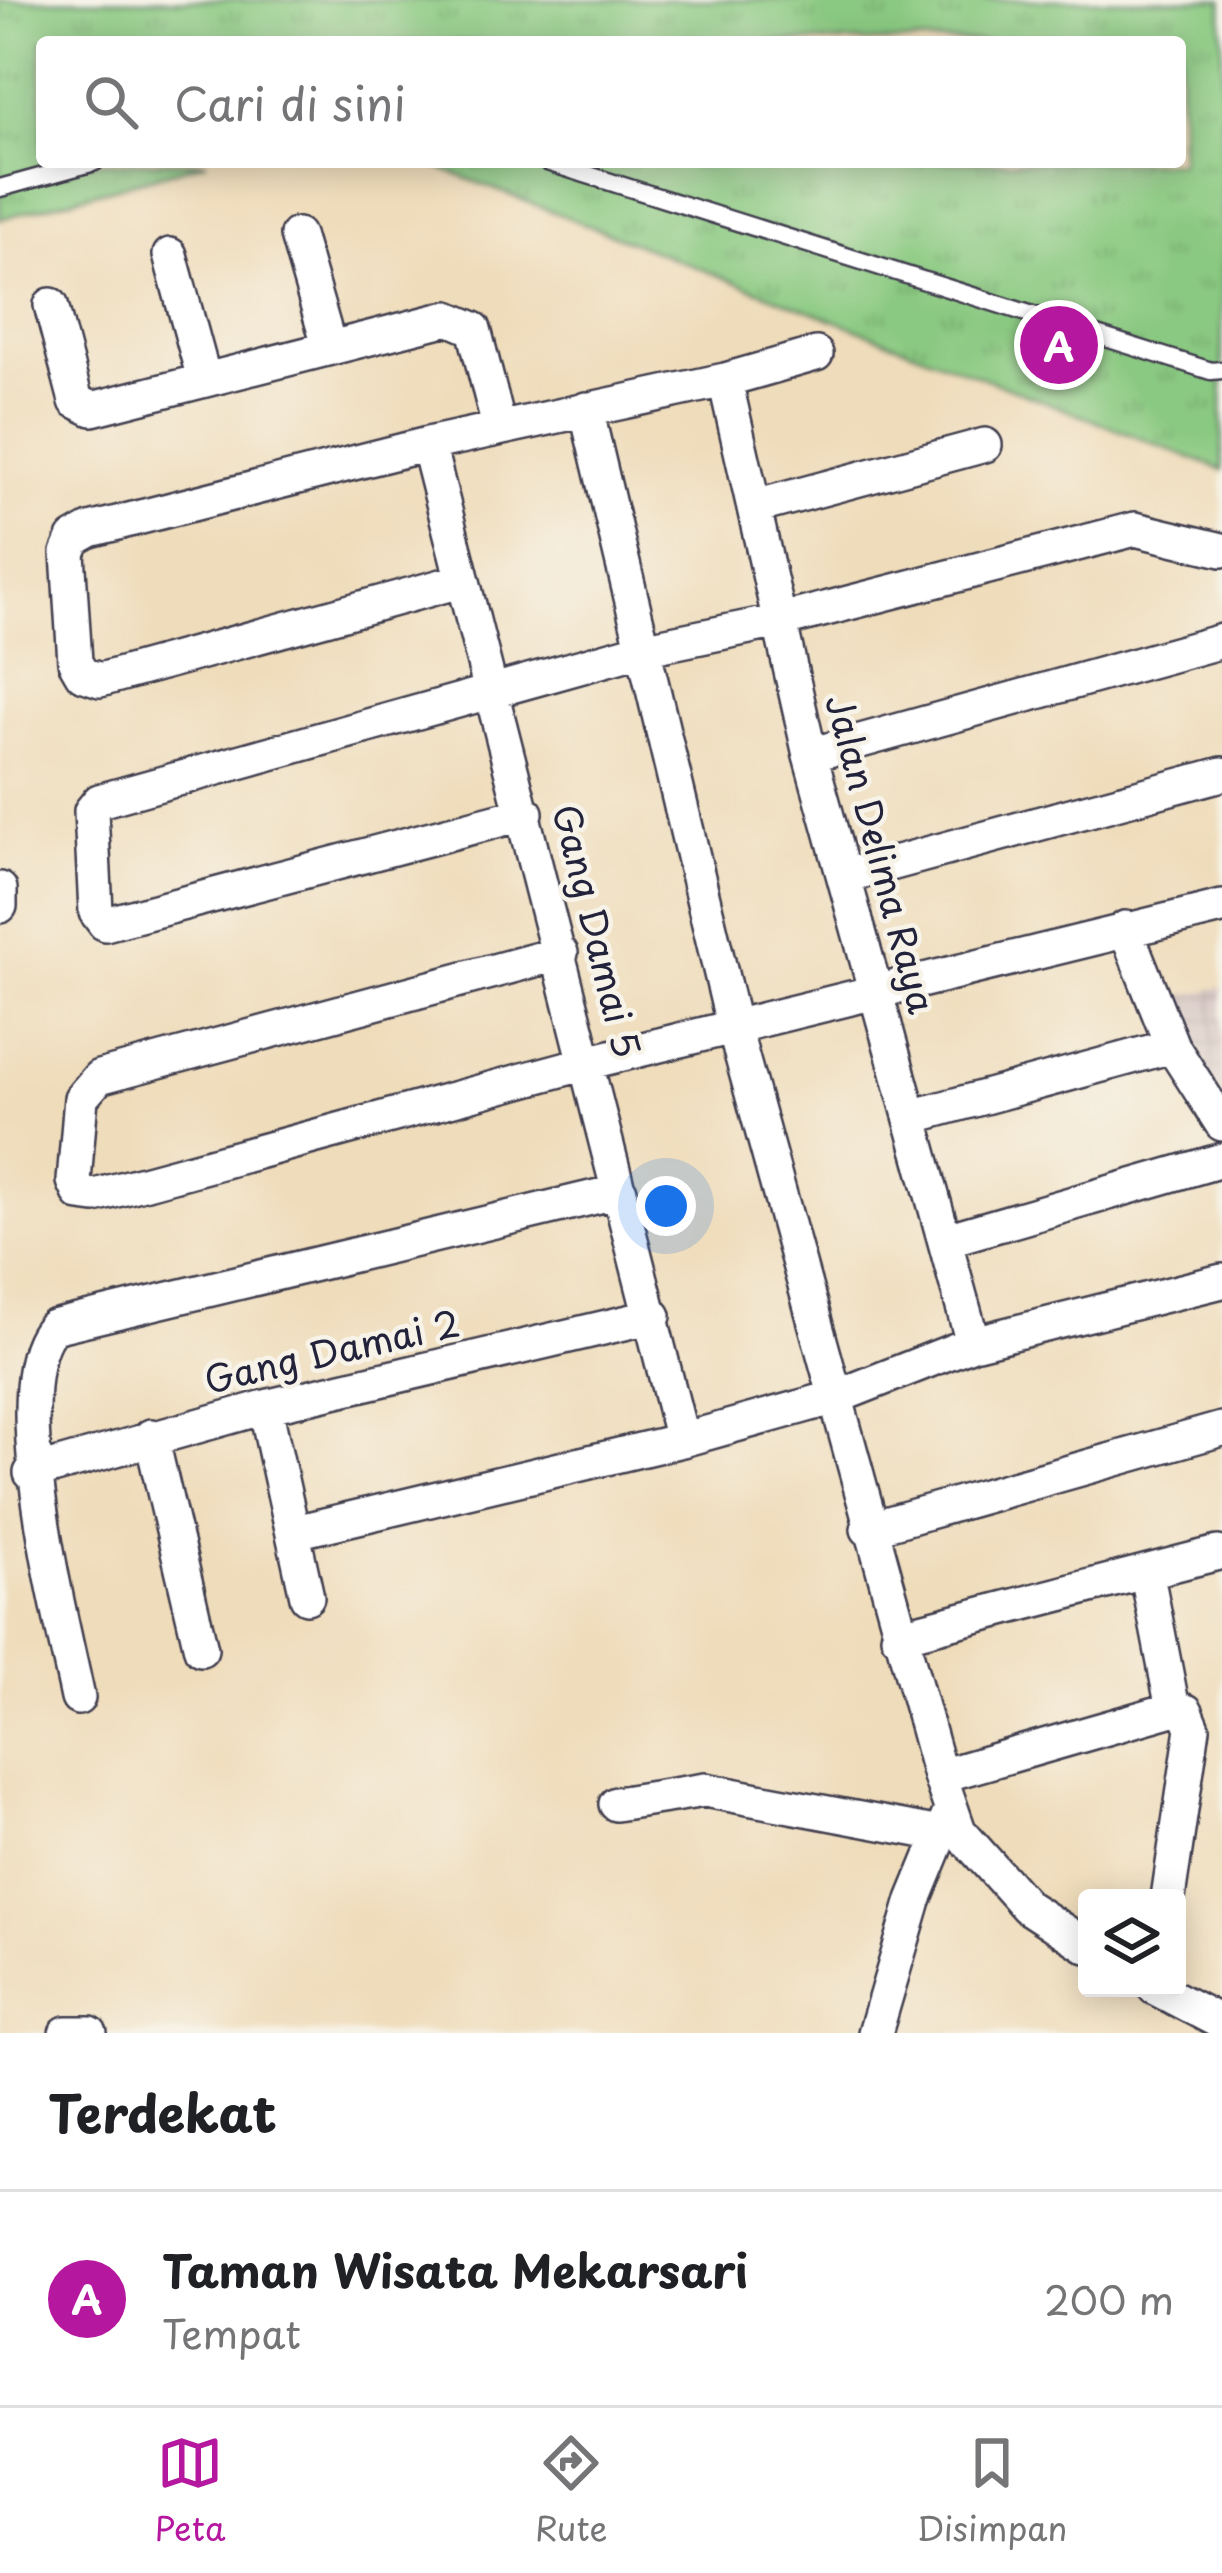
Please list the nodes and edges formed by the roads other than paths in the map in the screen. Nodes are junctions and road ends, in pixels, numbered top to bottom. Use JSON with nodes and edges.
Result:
{"nodes":[{"id":1,"x":73,"y":168,"type":"edge"},
{"id":2,"x":566,"y":168,"type":"edge"},
{"id":3,"x":0,"y":188,"type":"edge"},
{"id":4,"x":297,"y":235,"type":"dead end"},
{"id":5,"x":170,"y":255,"type":"dead end"},
{"id":6,"x":51,"y":305,"type":"dead end"},
{"id":7,"x":329,"y":346,"type":"junction"},
{"id":8,"x":816,"y":355,"type":"dead end"},
{"id":9,"x":1222,"y":370,"type":"edge"},
{"id":10,"x":204,"y":379,"type":"junction"},
{"id":11,"x":725,"y":380,"type":"junction"},
{"id":12,"x":586,"y":409,"type":"junction"},
{"id":13,"x":499,"y":427,"type":"junction"},
{"id":14,"x":428,"y":444,"type":"junction"},
{"id":15,"x":986,"y":446,"type":"dead end"},
{"id":16,"x":755,"y":507,"type":"junction"},
{"id":17,"x":1222,"y":550,"type":"edge"},
{"id":18,"x":460,"y":581,"type":"junction"},
{"id":19,"x":779,"y":622,"type":"junction"},
{"id":20,"x":1222,"y":641,"type":"edge"},
{"id":21,"x":646,"y":648,"type":"junction"},
{"id":22,"x":491,"y":694,"type":"junction"},
{"id":23,"x":810,"y":755,"type":"junction"},
{"id":24,"x":1222,"y":774,"type":"edge"},
{"id":25,"x":526,"y":813,"type":"junction"},
{"id":26,"x":846,"y":876,"type":"junction"},
{"id":27,"x":0,"y":889,"type":"edge"},
{"id":28,"x":0,"y":906,"type":"edge"},
{"id":29,"x":1222,"y":908,"type":"edge"},
{"id":30,"x":1125,"y":928,"type":"junction"},
{"id":31,"x":561,"y":953,"type":"junction"},
{"id":32,"x":877,"y":990,"type":"junction"},
{"id":33,"x":734,"y":1028,"type":"junction"},
{"id":34,"x":1172,"y":1046,"type":"junction"},
{"id":35,"x":590,"y":1062,"type":"junction"},
{"id":36,"x":911,"y":1117,"type":"junction"},
{"id":37,"x":1222,"y":1124,"type":"edge"},
{"id":38,"x":1222,"y":1160,"type":"edge"},
{"id":39,"x":620,"y":1191,"type":"junction"},
{"id":40,"x":946,"y":1240,"type":"junction"},
{"id":41,"x":1222,"y":1281,"type":"edge"},
{"id":42,"x":654,"y":1316,"type":"junction"},
{"id":43,"x":973,"y":1343,"type":"junction"},
{"id":44,"x":836,"y":1397,"type":"junction"},
{"id":45,"x":265,"y":1407,"type":"junction"},
{"id":46,"x":1222,"y":1429,"type":"edge"},
{"id":47,"x":151,"y":1436,"type":"junction"},
{"id":48,"x":682,"y":1440,"type":"junction"},
{"id":49,"x":31,"y":1473,"type":"junction"},
{"id":50,"x":868,"y":1528,"type":"junction"},
{"id":51,"x":295,"y":1532,"type":"junction"},
{"id":52,"x":1218,"y":1553,"type":"dead end"},
{"id":53,"x":1147,"y":1575,"type":"junction"},
{"id":54,"x":307,"y":1598,"type":"dead end"},
{"id":55,"x":898,"y":1636,"type":"junction"},
{"id":56,"x":201,"y":1649,"type":"dead end"},
{"id":57,"x":78,"y":1698,"type":"dead end"},
{"id":58,"x":1173,"y":1709,"type":"junction"},
{"id":59,"x":616,"y":1804,"type":"dead end"},
{"id":60,"x":944,"y":1806,"type":"junction"},
{"id":61,"x":1169,"y":1889,"type":"edge"},
{"id":62,"x":1078,"y":1940,"type":"edge"},
{"id":63,"x":1172,"y":1997,"type":"edge"},
{"id":64,"x":1222,"y":2023,"type":"edge"},
{"id":65,"x":66,"y":2033,"type":"edge"},
{"id":66,"x":90,"y":2033,"type":"edge"},
{"id":67,"x":875,"y":2033,"type":"edge"}],
"edges":[{"from":1,"to":3,"type":"lane"},
{"from":2,"to":9,"type":"lane"},
{"from":4,"to":7,"type":"street"},
{"from":5,"to":10,"type":"street"},
{"from":6,"to":10,"type":"street"},
{"from":7,"to":10,"type":"street"},
{"from":7,"to":13,"type":"street"},
{"from":8,"to":11,"type":"street"},
{"from":11,"to":12,"type":"street"},
{"from":11,"to":16,"type":"street","name":"Jalan Delima Raya"},
{"from":12,"to":13,"type":"street"},
{"from":12,"to":21,"type":"street"},
{"from":13,"to":14,"type":"street"},
{"from":14,"to":18,"type":"street","name":"Gang Damai 5"},
{"from":14,"to":18,"type":"street"},
{"from":15,"to":16,"type":"street"},
{"from":16,"to":19,"type":"street","name":"Jalan Delima Raya"},
{"from":17,"to":19,"type":"street"},
{"from":18,"to":22,"type":"street","name":"Gang Damai 5"},
{"from":19,"to":21,"type":"street"},
{"from":19,"to":23,"type":"street","name":"Jalan Delima Raya"},
{"from":20,"to":23,"type":"street"},
{"from":21,"to":22,"type":"street"},
{"from":21,"to":33,"type":"street"},
{"from":22,"to":25,"type":"street","name":"Gang Damai 5"},
{"from":22,"to":25,"type":"street"},
{"from":23,"to":26,"type":"street","name":"Jalan Delima Raya"},
{"from":24,"to":26,"type":"street"},
{"from":25,"to":31,"type":"street","name":"Gang Damai 5"},
{"from":26,"to":32,"type":"street","name":"Jalan Delima Raya"},
{"from":27,"to":28,"type":"street"},
{"from":29,"to":30,"type":"street"},
{"from":30,"to":32,"type":"street"},
{"from":30,"to":34,"type":"street"},
{"from":31,"to":35,"type":"street","name":"Gang Damai 5"},
{"from":31,"to":35,"type":"street"},
{"from":32,"to":33,"type":"street"},
{"from":32,"to":36,"type":"street","name":"Jalan Delima Raya"},
{"from":33,"to":35,"type":"street"},
{"from":33,"to":44,"type":"street"},
{"from":34,"to":36,"type":"street"},
{"from":34,"to":37,"type":"street"},
{"from":35,"to":39,"type":"street","name":"Gang Damai 5"},
{"from":36,"to":40,"type":"street","name":"Jalan Delima Raya"},
{"from":38,"to":40,"type":"street"},
{"from":39,"to":42,"type":"street","name":"Gang Damai 5"},
{"from":39,"to":49,"type":"street"},
{"from":40,"to":43,"type":"street","name":"Jalan Delima Raya"},
{"from":41,"to":43,"type":"street"},
{"from":42,"to":45,"type":"street","name":"Gang Damai 2"},
{"from":42,"to":48,"type":"street","name":"Gang Damai 5"},
{"from":43,"to":44,"type":"street"},
{"from":44,"to":48,"type":"street"},
{"from":44,"to":50,"type":"street"},
{"from":45,"to":47,"type":"street","name":"Gang Damai 2"},
{"from":45,"to":51,"type":"street"},
{"from":46,"to":50,"type":"street"},
{"from":47,"to":49,"type":"street","name":"Gang Damai 2"},
{"from":47,"to":56,"type":"street"},
{"from":48,"to":51,"type":"street"},
{"from":49,"to":57,"type":"street"},
{"from":50,"to":55,"type":"street"},
{"from":51,"to":54,"type":"street"},
{"from":52,"to":53,"type":"street"},
{"from":53,"to":55,"type":"street"},
{"from":53,"to":58,"type":"street"},
{"from":55,"to":60,"type":"street"},
{"from":58,"to":60,"type":"street"},
{"from":58,"to":61,"type":"street"},
{"from":59,"to":60,"type":"street"},
{"from":60,"to":62,"type":"street"},
{"from":60,"to":67,"type":"street"},
{"from":63,"to":64,"type":"street"},
{"from":65,"to":66,"type":"street"}]}
